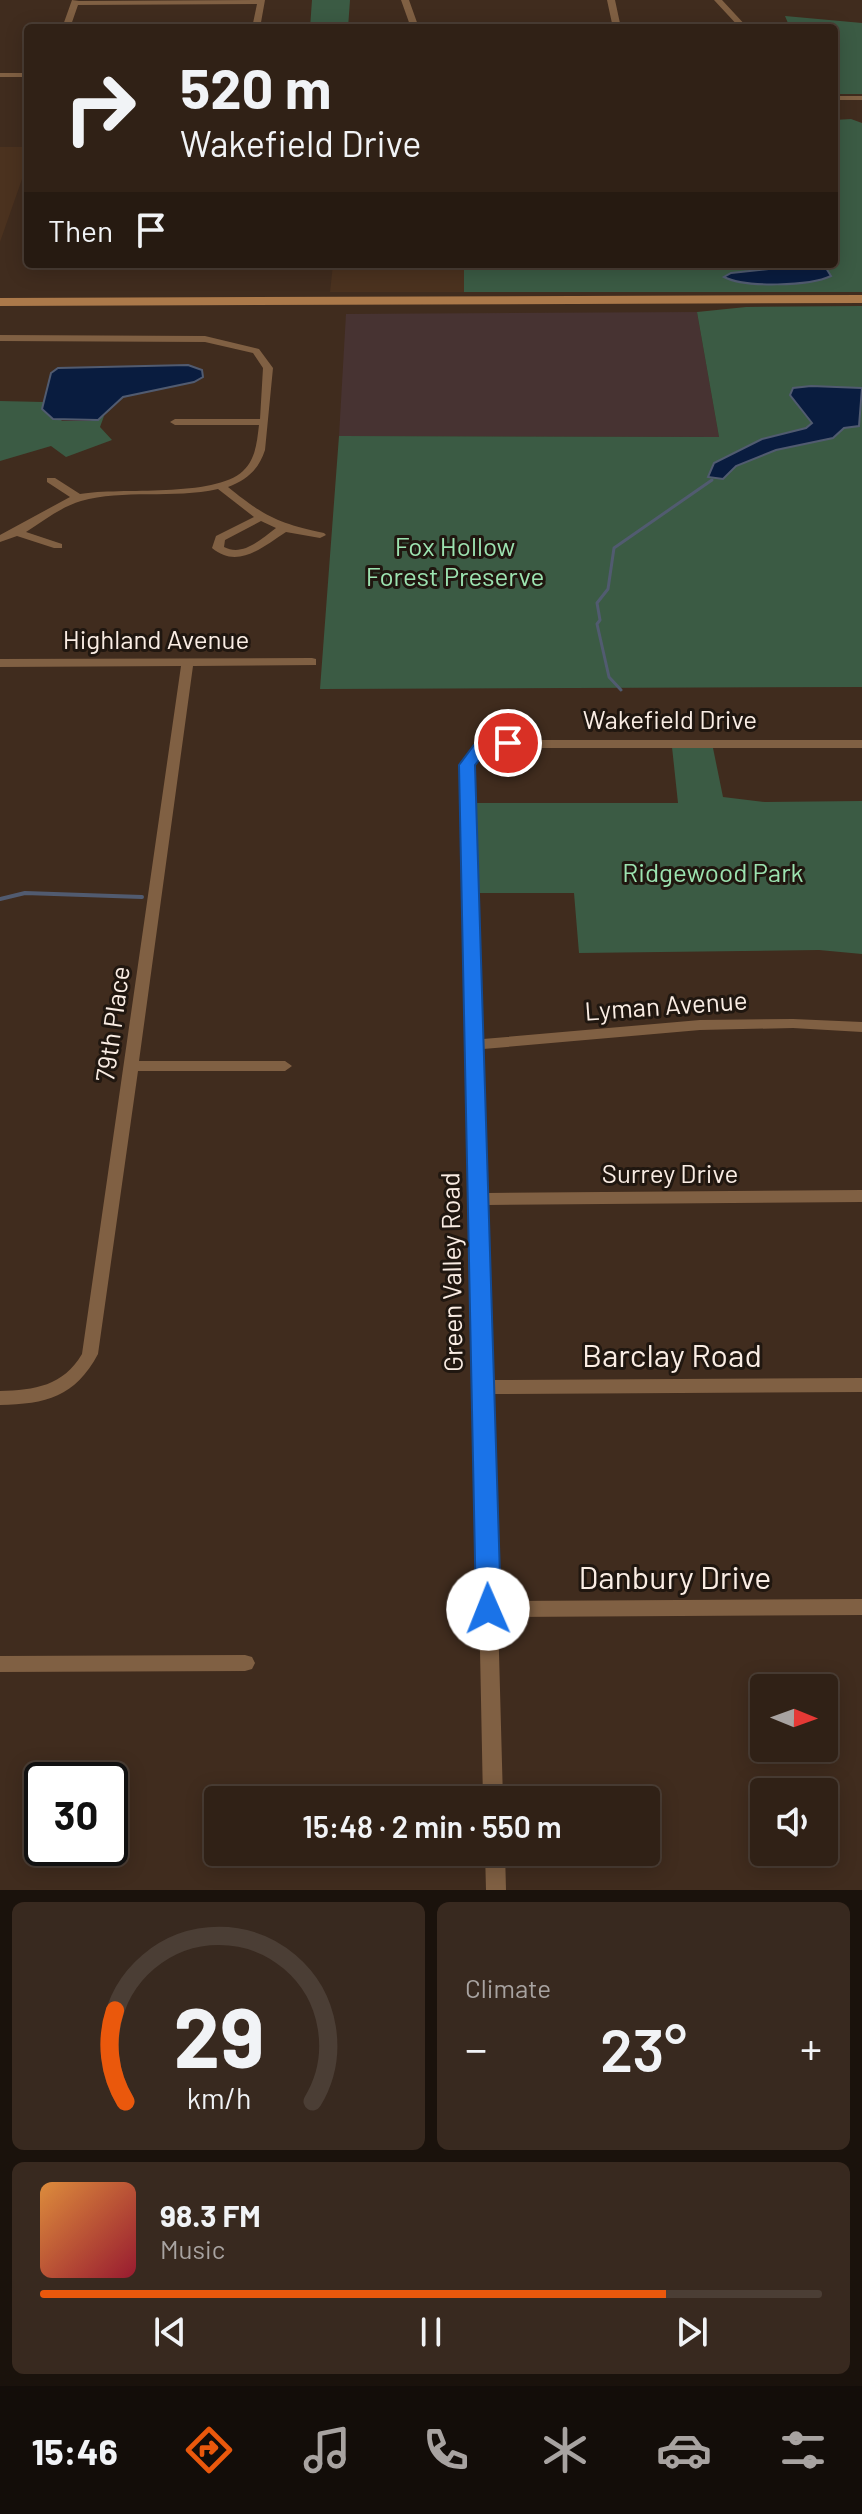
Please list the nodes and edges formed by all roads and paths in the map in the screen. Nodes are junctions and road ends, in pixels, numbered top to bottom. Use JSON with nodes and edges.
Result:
{"nodes":[{"id":1,"x":405,"y":0,"type":"edge"},
{"id":2,"x":611,"y":0,"type":"edge"},
{"id":3,"x":718,"y":0,"type":"edge"},
{"id":4,"x":75,"y":1,"type":"edge"},
{"id":5,"x":261,"y":1,"type":"edge"},
{"id":6,"x":67,"y":24,"type":"edge"},
{"id":7,"x":257,"y":24,"type":"edge"},
{"id":8,"x":414,"y":24,"type":"edge"},
{"id":9,"x":616,"y":24,"type":"edge"},
{"id":10,"x":740,"y":24,"type":"edge"},
{"id":11,"x":0,"y":75,"type":"edge"},
{"id":12,"x":24,"y":75,"type":"edge"},
{"id":13,"x":838,"y":98,"type":"edge"},
{"id":14,"x":862,"y":98,"type":"edge"},
{"id":15,"x":862,"y":299,"type":"edge"},
{"id":16,"x":0,"y":302,"type":"edge"},
{"id":17,"x":0,"y":338,"type":"edge"},
{"id":18,"x":175,"y":422,"type":"dead end"},
{"id":19,"x":262,"y":422,"type":"junction"},
{"id":20,"x":51,"y":480,"type":"dead end"},
{"id":21,"x":221,"y":486,"type":"junction"},
{"id":22,"x":78,"y":498,"type":"junction"},
{"id":23,"x":259,"y":518,"type":"junction"},
{"id":24,"x":283,"y":529,"type":"junction"},
{"id":25,"x":16,"y":532,"type":"junction"},
{"id":26,"x":320,"y":535,"type":"dead end"},
{"id":27,"x":0,"y":539,"type":"edge"},
{"id":28,"x":58,"y":546,"type":"dead end"},
{"id":29,"x":188,"y":662,"type":"junction"},
{"id":30,"x":312,"y":662,"type":"dead end"},
{"id":31,"x":0,"y":663,"type":"edge"},
{"id":32,"x":862,"y":744,"type":"edge"},
{"id":33,"x":479,"y":749,"type":"joint"},
{"id":34,"x":862,"y":1027,"type":"edge"},
{"id":35,"x":473,"y":1044,"type":"junction"},
{"id":36,"x":131,"y":1066,"type":"junction"},
{"id":37,"x":285,"y":1066,"type":"dead end"},
{"id":38,"x":862,"y":1196,"type":"edge"},
{"id":39,"x":479,"y":1199,"type":"junction"},
{"id":40,"x":862,"y":1385,"type":"edge"},
{"id":41,"x":483,"y":1387,"type":"junction"},
{"id":42,"x":0,"y":1398,"type":"edge"},
{"id":43,"x":862,"y":1607,"type":"edge"},
{"id":44,"x":488,"y":1609,"type":"junction"},
{"id":45,"x":245,"y":1663,"type":"dead end"},
{"id":46,"x":0,"y":1664,"type":"edge"},
{"id":47,"x":493,"y":1786,"type":"edge"},
{"id":48,"x":495,"y":1866,"type":"edge"},
{"id":49,"x":496,"y":1890,"type":"edge"}],
"edges":[{"from":1,"to":8,"type":"street"},
{"from":2,"to":9,"type":"street"},
{"from":3,"to":10,"type":"street"},
{"from":4,"to":5,"type":"street"},
{"from":4,"to":6,"type":"street"},
{"from":5,"to":7,"type":"street"},
{"from":11,"to":12,"type":"street"},
{"from":13,"to":14,"type":"street"},
{"from":15,"to":16,"type":"main road"},
{"from":17,"to":19,"type":"street"},
{"from":18,"to":19,"type":"street"},
{"from":19,"to":21,"type":"street"},
{"from":20,"to":22,"type":"street"},
{"from":21,"to":22,"type":"street"},
{"from":21,"to":23,"type":"street"},
{"from":22,"to":25,"type":"street"},
{"from":23,"to":24,"type":"street"},
{"from":23,"to":24,"type":"street"},
{"from":24,"to":26,"type":"street"},
{"from":25,"to":27,"type":"street"},
{"from":25,"to":28,"type":"street"},
{"from":29,"to":30,"type":"street","name":"Highland Avenue"},
{"from":29,"to":31,"type":"street","name":"Highland Avenue"},
{"from":29,"to":36,"type":"street","name":"79th Place"},
{"from":32,"to":33,"type":"street","name":"Wakefield Drive"},
{"from":33,"to":35,"type":"street","name":"Green Valley Road"},
{"from":34,"to":35,"type":"street","name":"Lyman Avenue"},
{"from":35,"to":39,"type":"street","name":"Green Valley Road"},
{"from":36,"to":37,"type":"street"},
{"from":36,"to":42,"type":"street","name":"79th Place"},
{"from":38,"to":39,"type":"street","name":"Surrey Drive"},
{"from":39,"to":41,"type":"street","name":"Green Valley Road"},
{"from":40,"to":41,"type":"street","name":"Barclay Road"},
{"from":41,"to":44,"type":"street","name":"Green Valley Road"},
{"from":43,"to":44,"type":"street","name":"Danbury Drive"},
{"from":44,"to":47,"type":"street","name":"Green Valley Road"},
{"from":45,"to":46,"type":"street"},
{"from":48,"to":49,"type":"street"}]}
